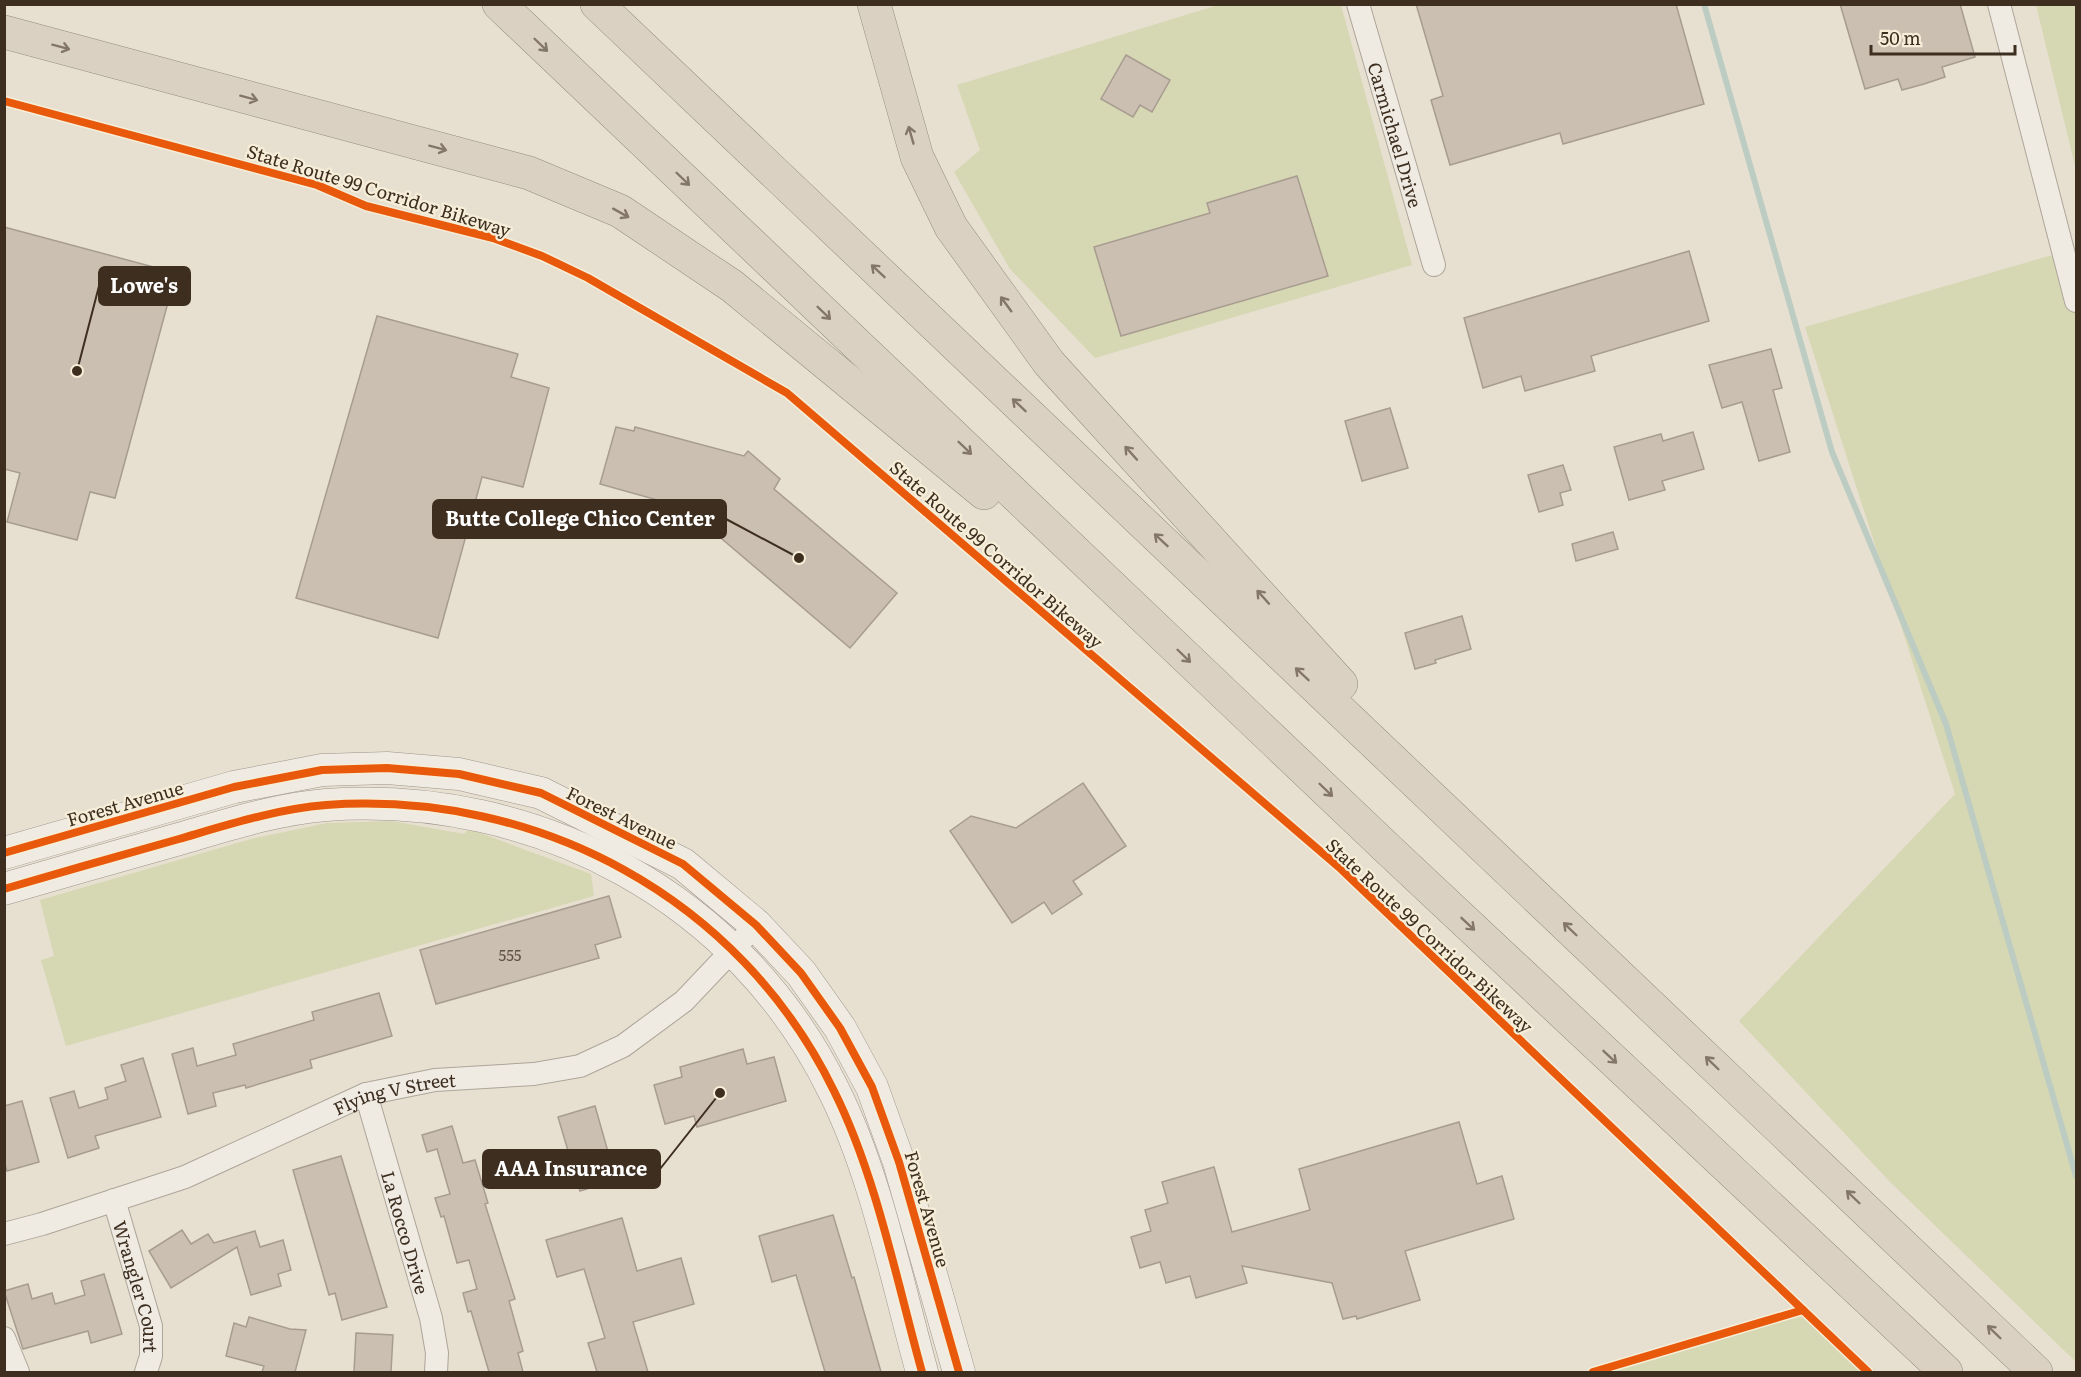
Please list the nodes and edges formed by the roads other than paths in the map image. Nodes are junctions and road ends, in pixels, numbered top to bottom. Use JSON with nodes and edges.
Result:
{"nodes":[{"id":1,"x":499,"y":4,"type":"edge"},
{"id":2,"x":597,"y":4,"type":"edge"},
{"id":3,"x":874,"y":4,"type":"edge"},
{"id":4,"x":1358,"y":4,"type":"edge"},
{"id":5,"x":2000,"y":4,"type":"edge"},
{"id":6,"x":4,"y":32,"type":"edge"},
{"id":7,"x":1434,"y":265,"type":"dead end"},
{"id":8,"x":2076,"y":300,"type":"edge"},
{"id":9,"x":1142,"y":615,"type":"junction"},
{"id":10,"x":1406,"y":772,"type":"junction"},
{"id":11,"x":4,"y":853,"type":"edge"},
{"id":12,"x":4,"y":889,"type":"edge"},
{"id":13,"x":756,"y":925,"type":"junction"},
{"id":14,"x":732,"y":950,"type":"junction"},
{"id":15,"x":366,"y":1094,"type":"junction"},
{"id":16,"x":114,"y":1200,"type":"junction"},
{"id":17,"x":4,"y":1234,"type":"edge"},
{"id":18,"x":4,"y":1338,"type":"edge"},
{"id":19,"x":18,"y":1372,"type":"edge"},
{"id":20,"x":146,"y":1372,"type":"edge"},
{"id":21,"x":436,"y":1372,"type":"edge"},
{"id":22,"x":922,"y":1372,"type":"edge"},
{"id":23,"x":959,"y":1372,"type":"edge"},
{"id":24,"x":1946,"y":1372,"type":"edge"},
{"id":25,"x":2036,"y":1372,"type":"edge"}],
"edges":[{"from":1,"to":9,"type":"highway","one_way":true},
{"from":10,"to":2,"type":"highway","one_way":true},
{"from":10,"to":3,"type":"highway","one_way":true},
{"from":4,"to":7,"type":"street","name":"Carmichael Drive"},
{"from":5,"to":8,"type":"street"},
{"from":6,"to":9,"type":"highway","one_way":true},
{"from":9,"to":24,"type":"highway","one_way":true},
{"from":25,"to":10,"type":"highway","one_way":true},
{"from":11,"to":13,"type":"street","name":"Forest Avenue"},
{"from":12,"to":14,"type":"street"},
{"from":13,"to":14,"type":"street","name":"Flying V Street"},
{"from":13,"to":23,"type":"street","name":"Forest Avenue"},
{"from":14,"to":15,"type":"street","name":"Flying V Street"},
{"from":14,"to":22,"type":"street"},
{"from":15,"to":16,"type":"street","name":"Flying V Street"},
{"from":15,"to":21,"type":"street","name":"La Rocco Drive"},
{"from":16,"to":17,"type":"street","name":"Flying V Street"},
{"from":16,"to":20,"type":"street","name":"Wrangler Court"},
{"from":18,"to":19,"type":"street"}]}
